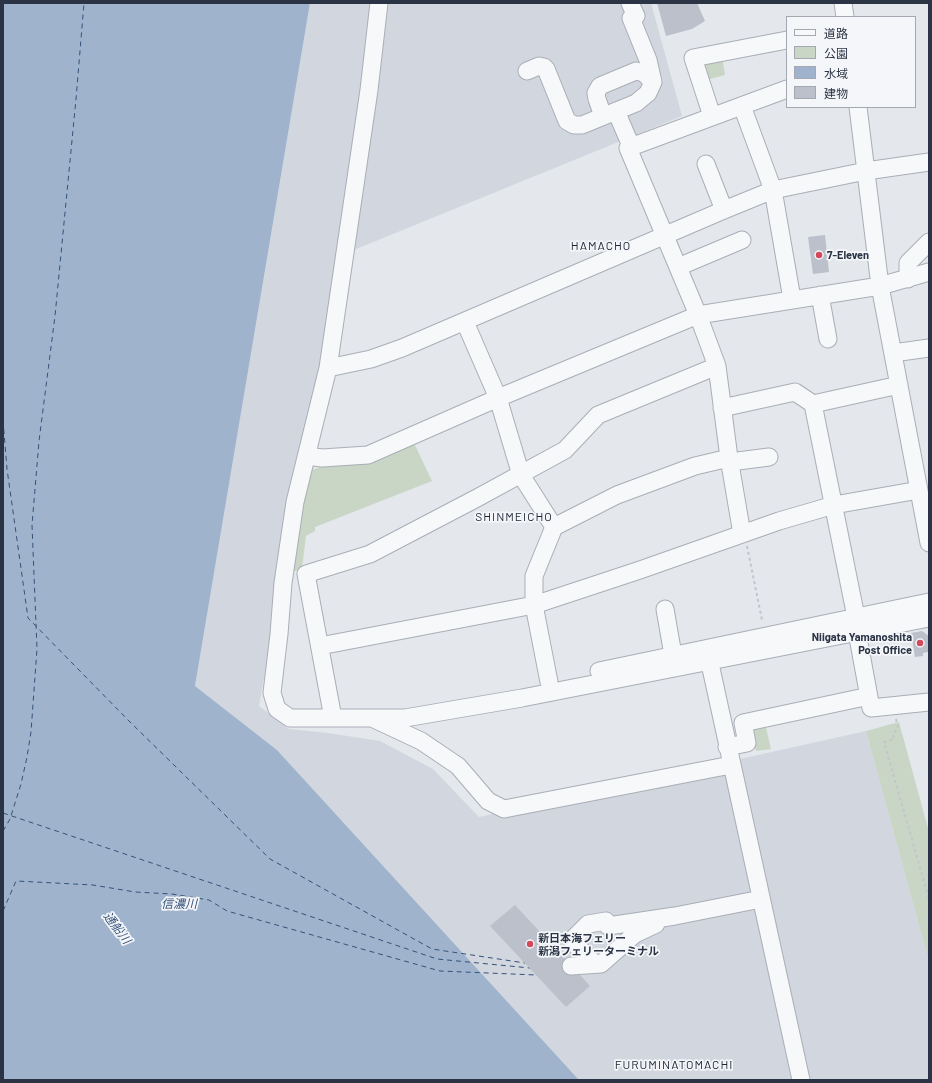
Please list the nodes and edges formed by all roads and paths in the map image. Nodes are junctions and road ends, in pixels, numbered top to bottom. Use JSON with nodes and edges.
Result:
{"nodes":[{"id":1,"x":378,"y":3,"type":"edge"},
{"id":2,"x":630,"y":3,"type":"edge"},
{"id":3,"x":844,"y":3,"type":"edge"},
{"id":4,"x":846,"y":16,"type":"edge"},
{"id":5,"x":786,"y":40,"type":"edge"},
{"id":6,"x":527,"y":70,"type":"dead end"},
{"id":7,"x":653,"y":82,"type":"junction"},
{"id":8,"x":786,"y":88,"type":"edge"},
{"id":9,"x":742,"y":106,"type":"junction"},
{"id":10,"x":858,"y":108,"type":"edge"},
{"id":11,"x":610,"y":114,"type":"junction"},
{"id":12,"x":712,"y":116,"type":"junction"},
{"id":13,"x":632,"y":146,"type":"junction"},
{"id":14,"x":929,"y":162,"type":"edge"},
{"id":15,"x":706,"y":164,"type":"dead end"},
{"id":16,"x":866,"y":171,"type":"junction"},
{"id":17,"x":773,"y":190,"type":"junction"},
{"id":18,"x":724,"y":210,"type":"junction"},
{"id":19,"x":665,"y":236,"type":"junction"},
{"id":20,"x":742,"y":240,"type":"dead end"},
{"id":21,"x":929,"y":242,"type":"edge"},
{"id":22,"x":678,"y":267,"type":"junction"},
{"id":23,"x":929,"y":272,"type":"edge"},
{"id":24,"x":908,"y":279,"type":"junction"},
{"id":25,"x":880,"y":286,"type":"junction"},
{"id":26,"x":820,"y":295,"type":"junction"},
{"id":27,"x":792,"y":300,"type":"junction"},
{"id":28,"x":698,"y":315,"type":"junction"},
{"id":29,"x":465,"y":322,"type":"junction"},
{"id":30,"x":828,"y":340,"type":"dead end"},
{"id":31,"x":929,"y":348,"type":"edge"},
{"id":32,"x":893,"y":353,"type":"junction"},
{"id":33,"x":717,"y":366,"type":"junction"},
{"id":34,"x":328,"y":368,"type":"junction"},
{"id":35,"x":899,"y":386,"type":"junction"},
{"id":36,"x":498,"y":398,"type":"junction"},
{"id":37,"x":813,"y":404,"type":"junction"},
{"id":38,"x":722,"y":408,"type":"junction"},
{"id":39,"x":308,"y":456,"type":"junction"},
{"id":40,"x":769,"y":457,"type":"dead end"},
{"id":41,"x":730,"y":460,"type":"junction"},
{"id":42,"x":521,"y":474,"type":"junction"},
{"id":43,"x":919,"y":490,"type":"junction"},
{"id":44,"x":834,"y":505,"type":"junction"},
{"id":45,"x":554,"y":527,"type":"junction"},
{"id":46,"x":744,"y":533,"type":"junction"},
{"id":47,"x":929,"y":543,"type":"edge"},
{"id":48,"x":929,"y":602,"type":"edge"},
{"id":49,"x":534,"y":605,"type":"junction"},
{"id":50,"x":665,"y":609,"type":"dead end"},
{"id":51,"x":929,"y":618,"type":"edge"},
{"id":52,"x":762,"y":620,"type":"dead end"},
{"id":53,"x":856,"y":624,"type":"junction"},
{"id":54,"x":320,"y":646,"type":"junction"},
{"id":55,"x":673,"y":655,"type":"junction"},
{"id":56,"x":707,"y":655,"type":"junction"},
{"id":57,"x":549,"y":682,"type":"junction"},
{"id":58,"x":860,"y":698,"type":"dead end"},
{"id":59,"x":929,"y":702,"type":"edge"},
{"id":60,"x":893,"y":706,"type":"junction"},
{"id":61,"x":337,"y":718,"type":"junction"},
{"id":62,"x":372,"y":718,"type":"junction"},
{"id":63,"x":728,"y":747,"type":"junction"},
{"id":64,"x":732,"y":765,"type":"junction"},
{"id":65,"x":761,"y":899,"type":"junction"},
{"id":66,"x":929,"y":899,"type":"edge"},
{"id":67,"x":675,"y":916,"type":"junction"},
{"id":68,"x":595,"y":964,"type":"junction"},
{"id":69,"x":572,"y":966,"type":"dead end"},
{"id":70,"x":801,"y":1080,"type":"edge"}],
"edges":[{"from":1,"to":34,"type":"street"},
{"from":2,"to":7,"type":"street"},
{"from":3,"to":4,"type":"street"},
{"from":5,"to":12,"type":"street"},
{"from":6,"to":11,"type":"street"},
{"from":7,"to":11,"type":"street"},
{"from":7,"to":11,"type":"street"},
{"from":8,"to":9,"type":"street"},
{"from":9,"to":12,"type":"street"},
{"from":9,"to":17,"type":"street"},
{"from":10,"to":16,"type":"street"},
{"from":11,"to":13,"type":"street"},
{"from":12,"to":13,"type":"street"},
{"from":13,"to":19,"type":"street"},
{"from":14,"to":16,"type":"street"},
{"from":15,"to":18,"type":"street"},
{"from":16,"to":17,"type":"street"},
{"from":16,"to":25,"type":"street"},
{"from":17,"to":18,"type":"street"},
{"from":17,"to":27,"type":"street"},
{"from":18,"to":19,"type":"street"},
{"from":19,"to":22,"type":"street"},
{"from":19,"to":29,"type":"street"},
{"from":20,"to":22,"type":"street"},
{"from":21,"to":24,"type":"street"},
{"from":22,"to":28,"type":"street"},
{"from":23,"to":24,"type":"street"},
{"from":24,"to":25,"type":"street"},
{"from":25,"to":26,"type":"street"},
{"from":25,"to":32,"type":"street"},
{"from":26,"to":27,"type":"street"},
{"from":26,"to":30,"type":"street"},
{"from":27,"to":28,"type":"street"},
{"from":28,"to":33,"type":"street"},
{"from":28,"to":36,"type":"street"},
{"from":29,"to":34,"type":"street"},
{"from":29,"to":36,"type":"street"},
{"from":31,"to":32,"type":"street"},
{"from":32,"to":35,"type":"street"},
{"from":33,"to":38,"type":"street"},
{"from":33,"to":42,"type":"street"},
{"from":34,"to":39,"type":"street"},
{"from":35,"to":37,"type":"street"},
{"from":35,"to":43,"type":"street"},
{"from":36,"to":39,"type":"street"},
{"from":36,"to":42,"type":"street"},
{"from":37,"to":38,"type":"street"},
{"from":37,"to":44,"type":"street"},
{"from":38,"to":41,"type":"street"},
{"from":39,"to":61,"type":"street"},
{"from":40,"to":41,"type":"street"},
{"from":41,"to":45,"type":"street"},
{"from":41,"to":46,"type":"street"},
{"from":42,"to":45,"type":"street"},
{"from":42,"to":54,"type":"street"},
{"from":43,"to":44,"type":"street"},
{"from":43,"to":47,"type":"street"},
{"from":44,"to":46,"type":"street"},
{"from":44,"to":53,"type":"street"},
{"from":45,"to":49,"type":"street"},
{"from":46,"to":49,"type":"street"},
{"from":46,"to":52,"type":"path"},
{"from":48,"to":53,"type":"street"},
{"from":49,"to":54,"type":"street"},
{"from":49,"to":57,"type":"street"},
{"from":50,"to":55,"type":"street"},
{"from":51,"to":53,"type":"street"},
{"from":53,"to":56,"type":"street"},
{"from":53,"to":60,"type":"street"},
{"from":54,"to":61,"type":"street"},
{"from":55,"to":56,"type":"street"},
{"from":55,"to":57,"type":"street"},
{"from":56,"to":62,"type":"street"},
{"from":56,"to":63,"type":"street"},
{"from":57,"to":61,"type":"street"},
{"from":58,"to":63,"type":"street"},
{"from":59,"to":60,"type":"street"},
{"from":60,"to":66,"type":"path"},
{"from":61,"to":62,"type":"street"},
{"from":62,"to":64,"type":"street"},
{"from":63,"to":64,"type":"street"},
{"from":64,"to":65,"type":"street"},
{"from":65,"to":67,"type":"street"},
{"from":65,"to":70,"type":"street"},
{"from":67,"to":68,"type":"street"},
{"from":67,"to":68,"type":"street"},
{"from":68,"to":69,"type":"street"}]}
